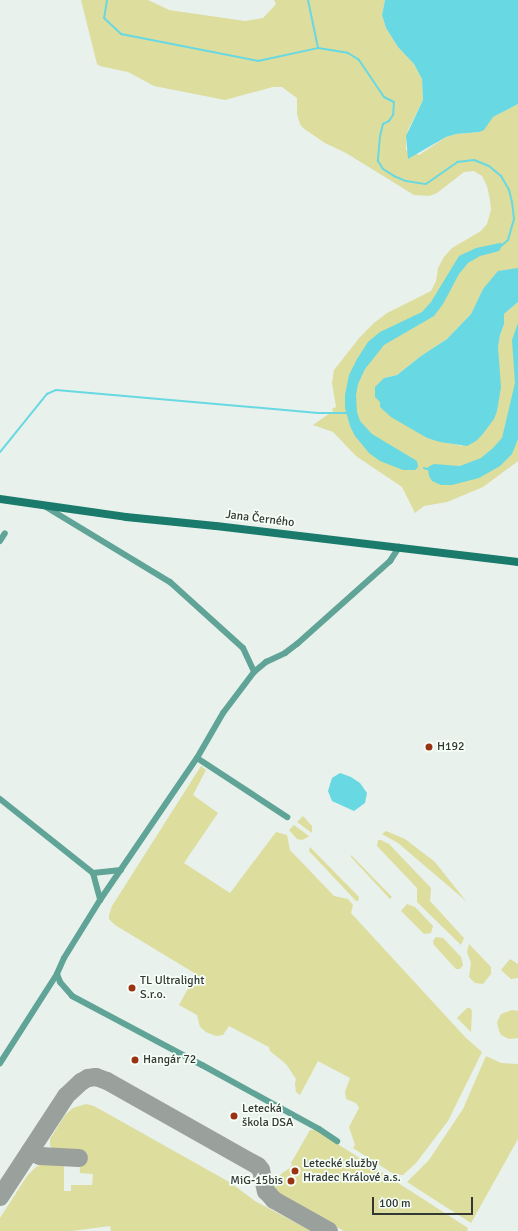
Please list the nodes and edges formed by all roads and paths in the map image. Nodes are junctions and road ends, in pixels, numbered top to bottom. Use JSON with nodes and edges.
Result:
{"nodes":[{"id":1,"x":0,"y":499,"type":"edge"},
{"id":2,"x":44,"y":506,"type":"junction"},
{"id":3,"x":5,"y":533,"type":"dead end"},
{"id":4,"x":0,"y":541,"type":"edge"},
{"id":5,"x":399,"y":547,"type":"junction"},
{"id":6,"x":518,"y":562,"type":"edge"},
{"id":7,"x":254,"y":672,"type":"junction"},
{"id":8,"x":197,"y":758,"type":"junction"},
{"id":9,"x":0,"y":799,"type":"edge"},
{"id":10,"x":287,"y":817,"type":"dead end"},
{"id":11,"x":121,"y":870,"type":"junction"},
{"id":12,"x":93,"y":873,"type":"junction"},
{"id":13,"x":100,"y":900,"type":"junction"},
{"id":14,"x":57,"y":974,"type":"junction"},
{"id":15,"x":0,"y":1049,"type":"edge"},
{"id":16,"x":7,"y":1052,"type":"junction"},
{"id":17,"x":0,"y":1063,"type":"edge"},
{"id":18,"x":337,"y":1141,"type":"dead end"}],
"edges":[{"from":1,"to":2,"type":"street","name":"Jana Černého"},
{"from":2,"to":5,"type":"street","name":"Jana Černého"},
{"from":2,"to":7,"type":"street"},
{"from":3,"to":4,"type":"street"},
{"from":5,"to":6,"type":"street","name":"Jana Černého"},
{"from":5,"to":7,"type":"street"},
{"from":7,"to":8,"type":"street"},
{"from":8,"to":10,"type":"street"},
{"from":8,"to":11,"type":"street"},
{"from":9,"to":12,"type":"street"},
{"from":11,"to":12,"type":"street"},
{"from":11,"to":13,"type":"street"},
{"from":12,"to":13,"type":"street"},
{"from":13,"to":14,"type":"street"},
{"from":14,"to":16,"type":"street"},
{"from":14,"to":18,"type":"street"},
{"from":15,"to":16,"type":"street"},
{"from":16,"to":17,"type":"street"}]}
